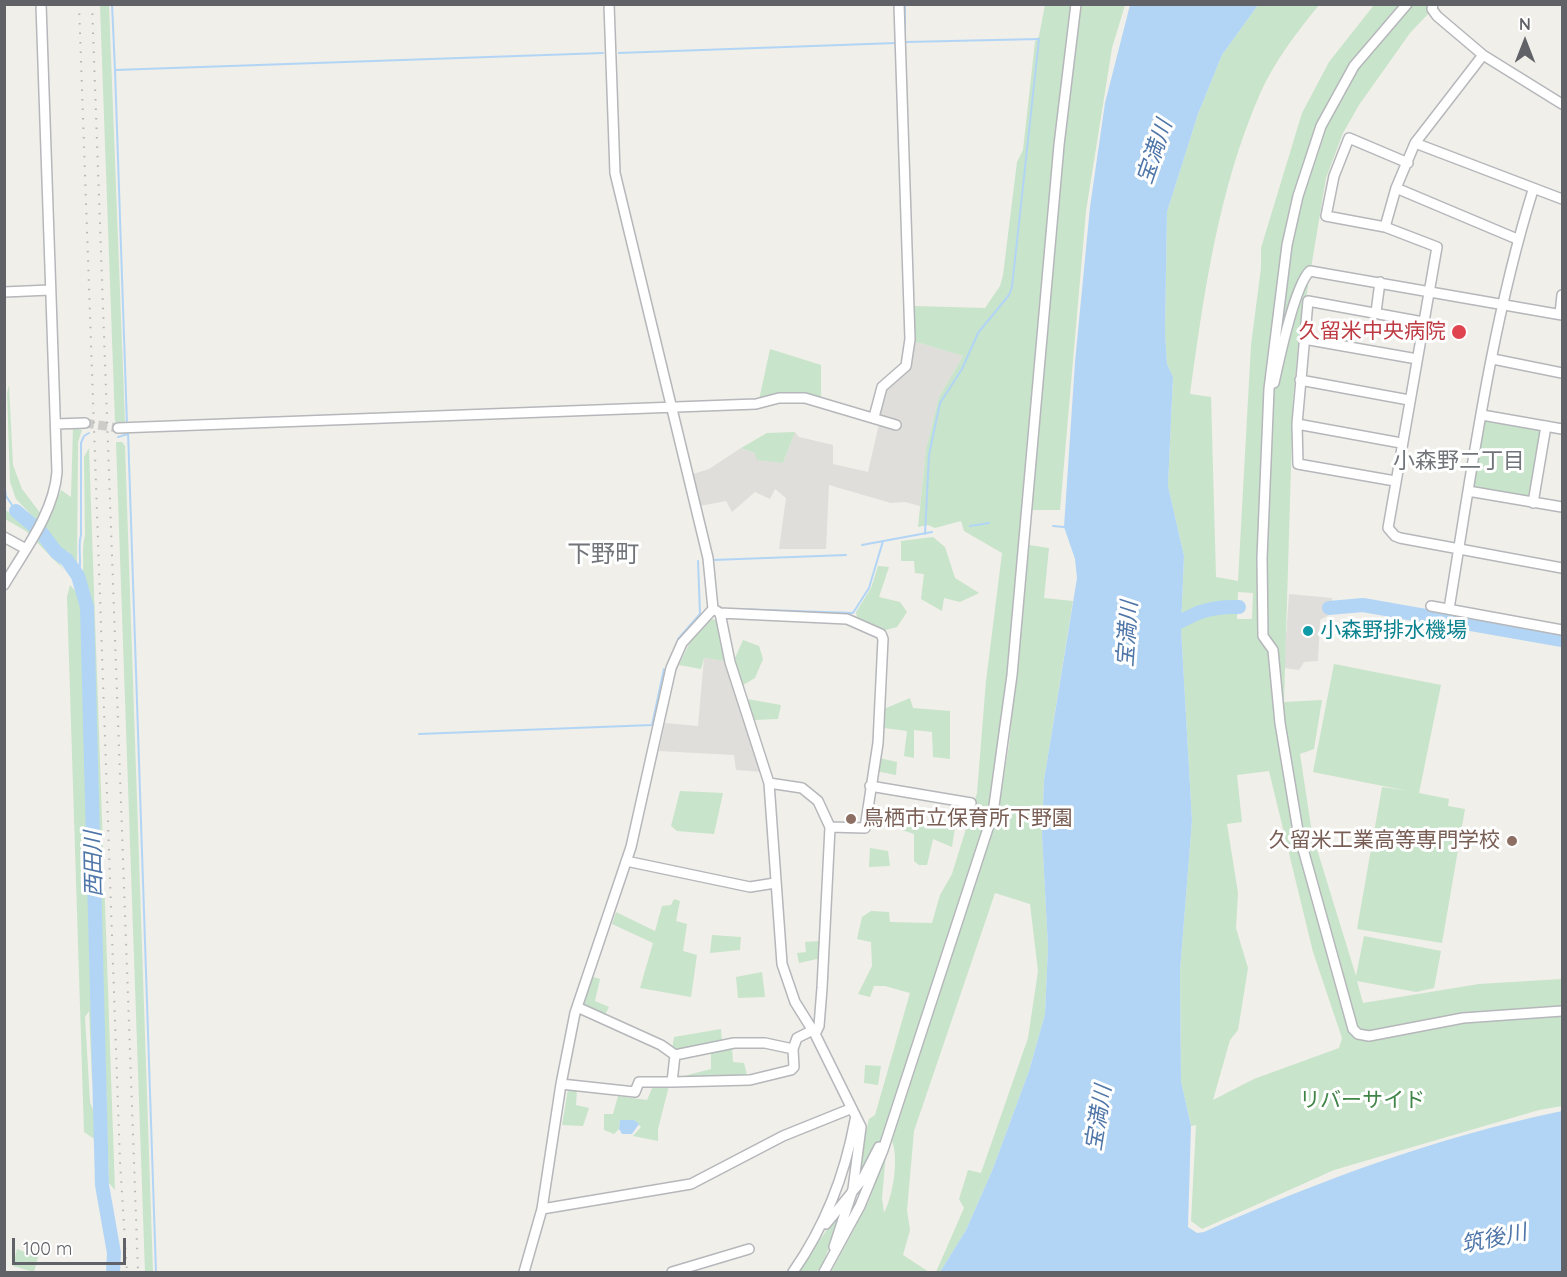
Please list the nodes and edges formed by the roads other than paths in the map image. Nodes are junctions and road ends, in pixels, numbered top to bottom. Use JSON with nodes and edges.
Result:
{"nodes":[{"id":1,"x":41,"y":4,"type":"edge"},
{"id":2,"x":609,"y":4,"type":"edge"},
{"id":3,"x":899,"y":4,"type":"edge"},
{"id":4,"x":1076,"y":4,"type":"edge"},
{"id":5,"x":1407,"y":4,"type":"edge"},
{"id":6,"x":1434,"y":4,"type":"edge"},
{"id":7,"x":1483,"y":55,"type":"junction"},
{"id":8,"x":1563,"y":104,"type":"edge"},
{"id":9,"x":1415,"y":143,"type":"junction"},
{"id":10,"x":1408,"y":162,"type":"junction"},
{"id":11,"x":1396,"y":188,"type":"junction"},
{"id":12,"x":1533,"y":189,"type":"junction"},
{"id":13,"x":1563,"y":199,"type":"edge"},
{"id":14,"x":1385,"y":227,"type":"junction"},
{"id":15,"x":1518,"y":239,"type":"junction"},
{"id":16,"x":1380,"y":282,"type":"junction"},
{"id":17,"x":50,"y":290,"type":"junction"},
{"id":18,"x":1429,"y":291,"type":"junction"},
{"id":19,"x":4,"y":292,"type":"edge"},
{"id":20,"x":1563,"y":295,"type":"edge"},
{"id":21,"x":1504,"y":304,"type":"junction"},
{"id":22,"x":1376,"y":312,"type":"junction"},
{"id":23,"x":1561,"y":314,"type":"edge"},
{"id":24,"x":1423,"y":322,"type":"junction"},
{"id":25,"x":1304,"y":339,"type":"junction"},
{"id":26,"x":1417,"y":359,"type":"junction"},
{"id":27,"x":1493,"y":359,"type":"junction"},
{"id":28,"x":1563,"y":373,"type":"edge"},
{"id":29,"x":1300,"y":380,"type":"junction"},
{"id":30,"x":1269,"y":388,"type":"junction"},
{"id":31,"x":1409,"y":400,"type":"junction"},
{"id":32,"x":670,"y":408,"type":"junction"},
{"id":33,"x":1482,"y":415,"type":"junction"},
{"id":34,"x":874,"y":417,"type":"junction"},
{"id":35,"x":86,"y":423,"type":"tunnel mouth"},
{"id":36,"x":56,"y":424,"type":"junction"},
{"id":37,"x":1297,"y":424,"type":"junction"},
{"id":38,"x":896,"y":425,"type":"dead end"},
{"id":39,"x":1546,"y":426,"type":"junction"},
{"id":40,"x":125,"y":428,"type":"tunnel mouth"},
{"id":41,"x":1563,"y":429,"type":"edge"},
{"id":42,"x":1401,"y":443,"type":"junction"},
{"id":43,"x":1395,"y":481,"type":"junction"},
{"id":44,"x":1468,"y":491,"type":"junction"},
{"id":45,"x":1533,"y":503,"type":"junction"},
{"id":46,"x":1563,"y":507,"type":"edge"},
{"id":47,"x":4,"y":537,"type":"edge"},
{"id":48,"x":26,"y":549,"type":"junction"},
{"id":49,"x":1459,"y":549,"type":"junction"},
{"id":50,"x":1563,"y":568,"type":"edge"},
{"id":51,"x":4,"y":585,"type":"edge"},
{"id":52,"x":1431,"y":606,"type":"dead end"},
{"id":53,"x":1449,"y":609,"type":"junction"},
{"id":54,"x":717,"y":611,"type":"junction"},
{"id":55,"x":1563,"y":630,"type":"edge"},
{"id":56,"x":769,"y":783,"type":"junction"},
{"id":57,"x":870,"y":786,"type":"junction"},
{"id":58,"x":971,"y":803,"type":"dead end"},
{"id":59,"x":830,"y":827,"type":"junction"},
{"id":60,"x":626,"y":861,"type":"junction"},
{"id":61,"x":775,"y":883,"type":"junction"},
{"id":62,"x":577,"y":1007,"type":"junction"},
{"id":63,"x":1563,"y":1011,"type":"edge"},
{"id":64,"x":814,"y":1032,"type":"junction"},
{"id":65,"x":793,"y":1049,"type":"junction"},
{"id":66,"x":675,"y":1055,"type":"junction"},
{"id":67,"x":672,"y":1082,"type":"junction"},
{"id":68,"x":561,"y":1084,"type":"junction"},
{"id":69,"x":850,"y":1109,"type":"junction"},
{"id":70,"x":855,"y":1120,"type":"junction"},
{"id":71,"x":886,"y":1142,"type":"junction"},
{"id":72,"x":853,"y":1189,"type":"junction"},
{"id":73,"x":542,"y":1209,"type":"junction"},
{"id":74,"x":813,"y":1241,"type":"junction"},
{"id":75,"x":749,"y":1249,"type":"dead end"},
{"id":76,"x":833,"y":1258,"type":"junction"},
{"id":77,"x":524,"y":1272,"type":"edge"},
{"id":78,"x":672,"y":1272,"type":"edge"},
{"id":79,"x":793,"y":1272,"type":"edge"},
{"id":80,"x":824,"y":1272,"type":"edge"}],
"edges":[{"from":1,"to":17,"type":"street"},
{"from":2,"to":32,"type":"street"},
{"from":3,"to":34,"type":"street"},
{"from":4,"to":71,"type":"street"},
{"from":5,"to":30,"type":"street"},
{"from":6,"to":7,"type":"street"},
{"from":7,"to":8,"type":"street"},
{"from":7,"to":9,"type":"street"},
{"from":9,"to":10,"type":"street"},
{"from":9,"to":12,"type":"street"},
{"from":10,"to":11,"type":"street"},
{"from":10,"to":14,"type":"street"},
{"from":11,"to":14,"type":"street"},
{"from":11,"to":15,"type":"street"},
{"from":12,"to":13,"type":"street"},
{"from":12,"to":15,"type":"street"},
{"from":14,"to":18,"type":"street"},
{"from":15,"to":21,"type":"street"},
{"from":16,"to":18,"type":"street"},
{"from":16,"to":22,"type":"street"},
{"from":16,"to":30,"type":"street"},
{"from":17,"to":19,"type":"street"},
{"from":17,"to":36,"type":"street"},
{"from":18,"to":21,"type":"street"},
{"from":18,"to":24,"type":"street"},
{"from":20,"to":23,"type":"street"},
{"from":21,"to":23,"type":"street"},
{"from":21,"to":27,"type":"street"},
{"from":22,"to":24,"type":"street"},
{"from":22,"to":25,"type":"street"},
{"from":24,"to":26,"type":"street"},
{"from":25,"to":26,"type":"street"},
{"from":25,"to":29,"type":"street"},
{"from":26,"to":31,"type":"street"},
{"from":27,"to":28,"type":"street"},
{"from":27,"to":33,"type":"street"},
{"from":29,"to":31,"type":"street"},
{"from":29,"to":37,"type":"street"},
{"from":30,"to":63,"type":"street"},
{"from":31,"to":42,"type":"street"},
{"from":32,"to":34,"type":"street"},
{"from":32,"to":40,"type":"street"},
{"from":32,"to":54,"type":"street"},
{"from":33,"to":39,"type":"street"},
{"from":33,"to":44,"type":"street"},
{"from":34,"to":38,"type":"street"},
{"from":35,"to":36,"type":"street"},
{"from":36,"to":48,"type":"street"},
{"from":37,"to":42,"type":"street"},
{"from":37,"to":43,"type":"street"},
{"from":39,"to":41,"type":"street"},
{"from":39,"to":45,"type":"street"},
{"from":42,"to":43,"type":"street"},
{"from":43,"to":49,"type":"street"},
{"from":44,"to":45,"type":"street"},
{"from":44,"to":49,"type":"street"},
{"from":45,"to":46,"type":"street"},
{"from":47,"to":48,"type":"street"},
{"from":48,"to":51,"type":"street"},
{"from":49,"to":50,"type":"street"},
{"from":49,"to":53,"type":"street"},
{"from":52,"to":53,"type":"street"},
{"from":53,"to":55,"type":"street"},
{"from":54,"to":56,"type":"street"},
{"from":54,"to":57,"type":"street"},
{"from":54,"to":60,"type":"street"},
{"from":56,"to":59,"type":"street"},
{"from":56,"to":61,"type":"street"},
{"from":57,"to":58,"type":"street"},
{"from":57,"to":59,"type":"street"},
{"from":59,"to":64,"type":"street"},
{"from":60,"to":61,"type":"street"},
{"from":60,"to":62,"type":"street"},
{"from":61,"to":64,"type":"street"},
{"from":62,"to":66,"type":"street"},
{"from":62,"to":68,"type":"street"},
{"from":64,"to":65,"type":"street"},
{"from":64,"to":69,"type":"street"},
{"from":65,"to":66,"type":"street"},
{"from":65,"to":67,"type":"street"},
{"from":66,"to":67,"type":"street"},
{"from":67,"to":68,"type":"street"},
{"from":68,"to":73,"type":"street"},
{"from":69,"to":70,"type":"street"},
{"from":69,"to":73,"type":"street"},
{"from":70,"to":72,"type":"street"},
{"from":70,"to":74,"type":"street"},
{"from":71,"to":72,"type":"street"},
{"from":71,"to":76,"type":"street"},
{"from":72,"to":74,"type":"street"},
{"from":72,"to":76,"type":"street"},
{"from":73,"to":77,"type":"street"},
{"from":74,"to":79,"type":"street"},
{"from":75,"to":78,"type":"street"},
{"from":76,"to":80,"type":"street"}]}
